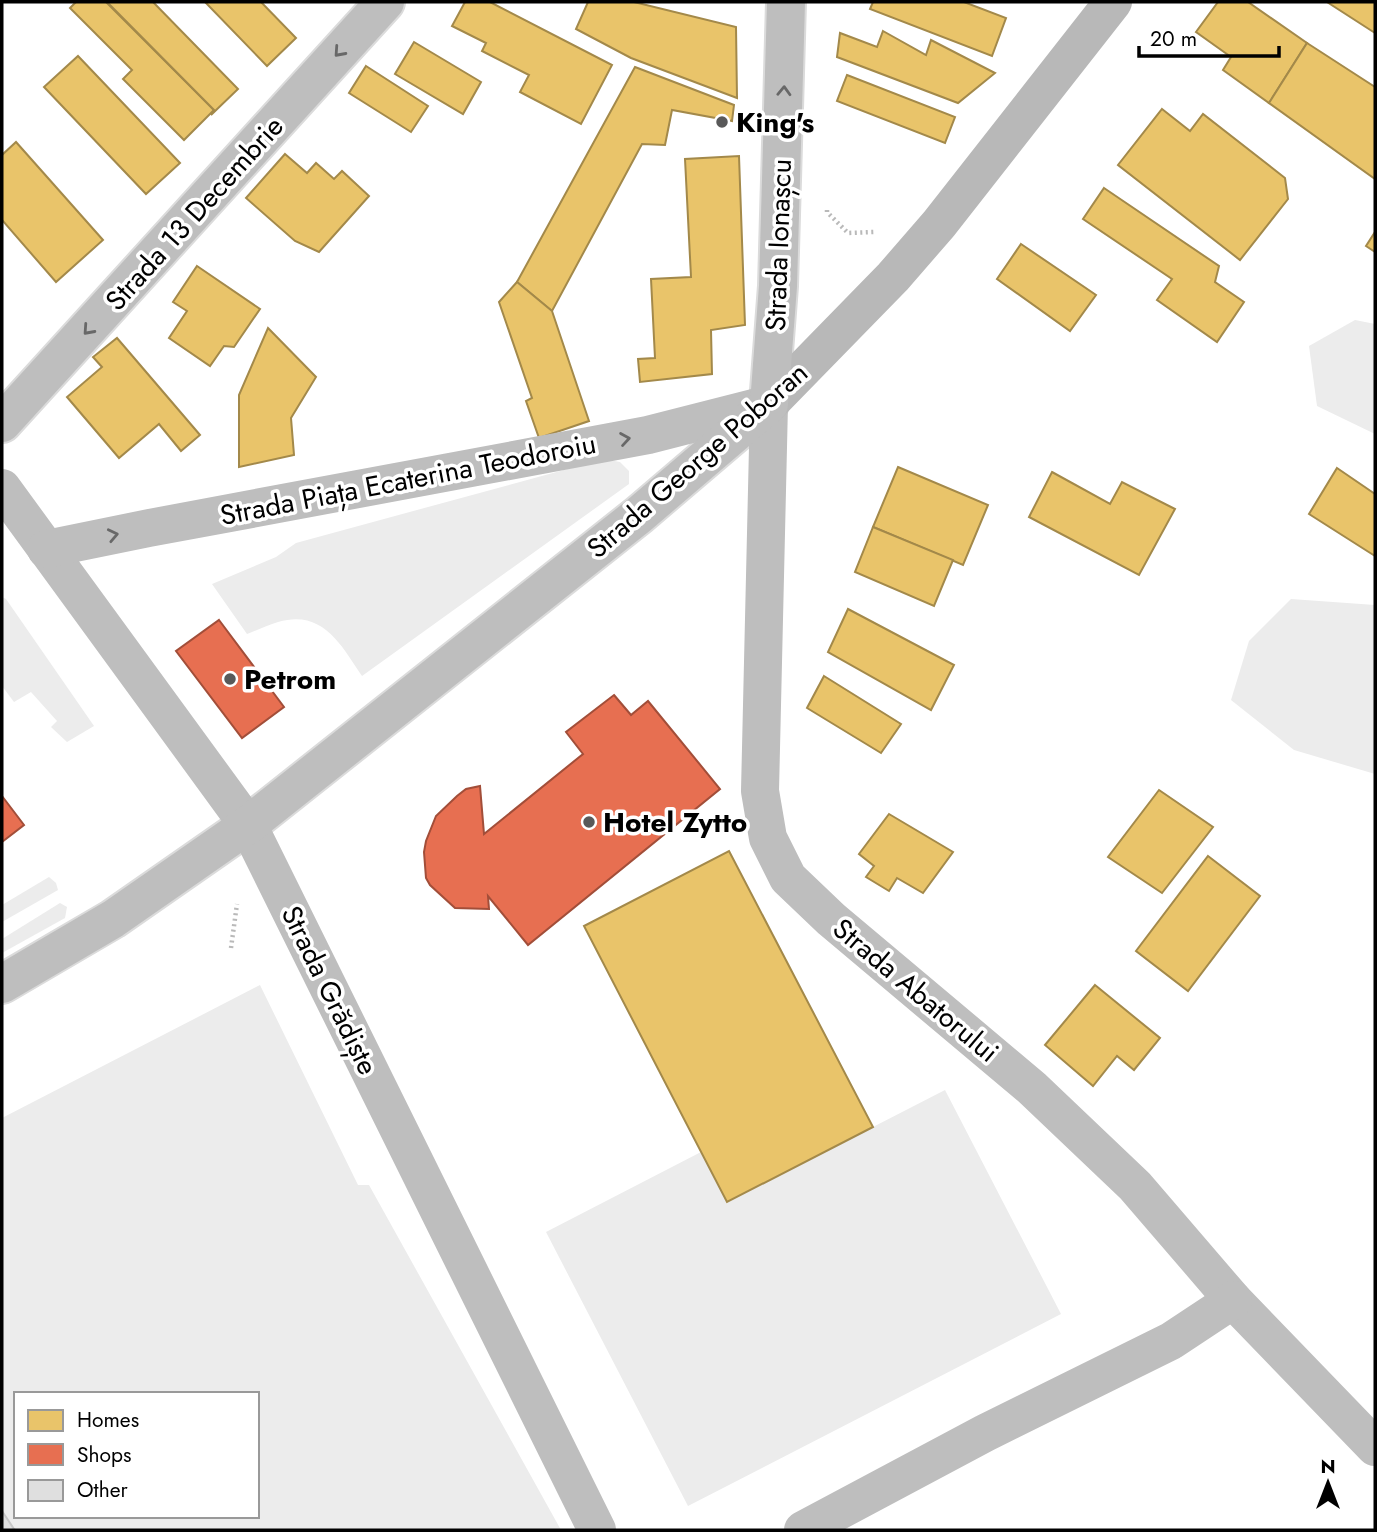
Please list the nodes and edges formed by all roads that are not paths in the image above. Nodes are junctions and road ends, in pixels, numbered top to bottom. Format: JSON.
{"nodes":[{"id":1,"x":385,"y":2,"type":"edge"},
{"id":2,"x":786,"y":2,"type":"edge"},
{"id":3,"x":1114,"y":2,"type":"edge"},
{"id":4,"x":769,"y":404,"type":"junction"},
{"id":5,"x":2,"y":423,"type":"edge"},
{"id":6,"x":2,"y":488,"type":"edge"},
{"id":7,"x":46,"y":549,"type":"junction"},
{"id":8,"x":248,"y":825,"type":"junction"},
{"id":9,"x":2,"y":984,"type":"edge"},
{"id":10,"x":1233,"y":1300,"type":"junction"},
{"id":11,"x":1375,"y":1447,"type":"edge"},
{"id":12,"x":597,"y":1530,"type":"edge"},
{"id":13,"x":803,"y":1530,"type":"edge"}],
"edges":[{"from":1,"to":5,"type":"street","name":"Strada 13 Decembrie","one_way":true},
{"from":4,"to":2,"type":"street","name":"Strada Ionașcu","one_way":true},
{"from":3,"to":4,"type":"main road","name":"Strada George Poboran"},
{"from":7,"to":4,"type":"street","name":"Strada Piața Ecaterina Teodoroiu","one_way":true},
{"from":4,"to":8,"type":"street","name":"Strada George Poboran"},
{"from":4,"to":10,"type":"street","name":"Strada Abatorului"},
{"from":6,"to":7,"type":"street","name":"Strada Grădiște"},
{"from":7,"to":8,"type":"street","name":"Strada Grădiște"},
{"from":8,"to":9,"type":"street","name":"Strada George Poboran"},
{"from":8,"to":12,"type":"street","name":"Strada Grădiște"},
{"from":10,"to":11,"type":"street","name":"Strada Abatorului"},
{"from":10,"to":13,"type":"street"}]}
